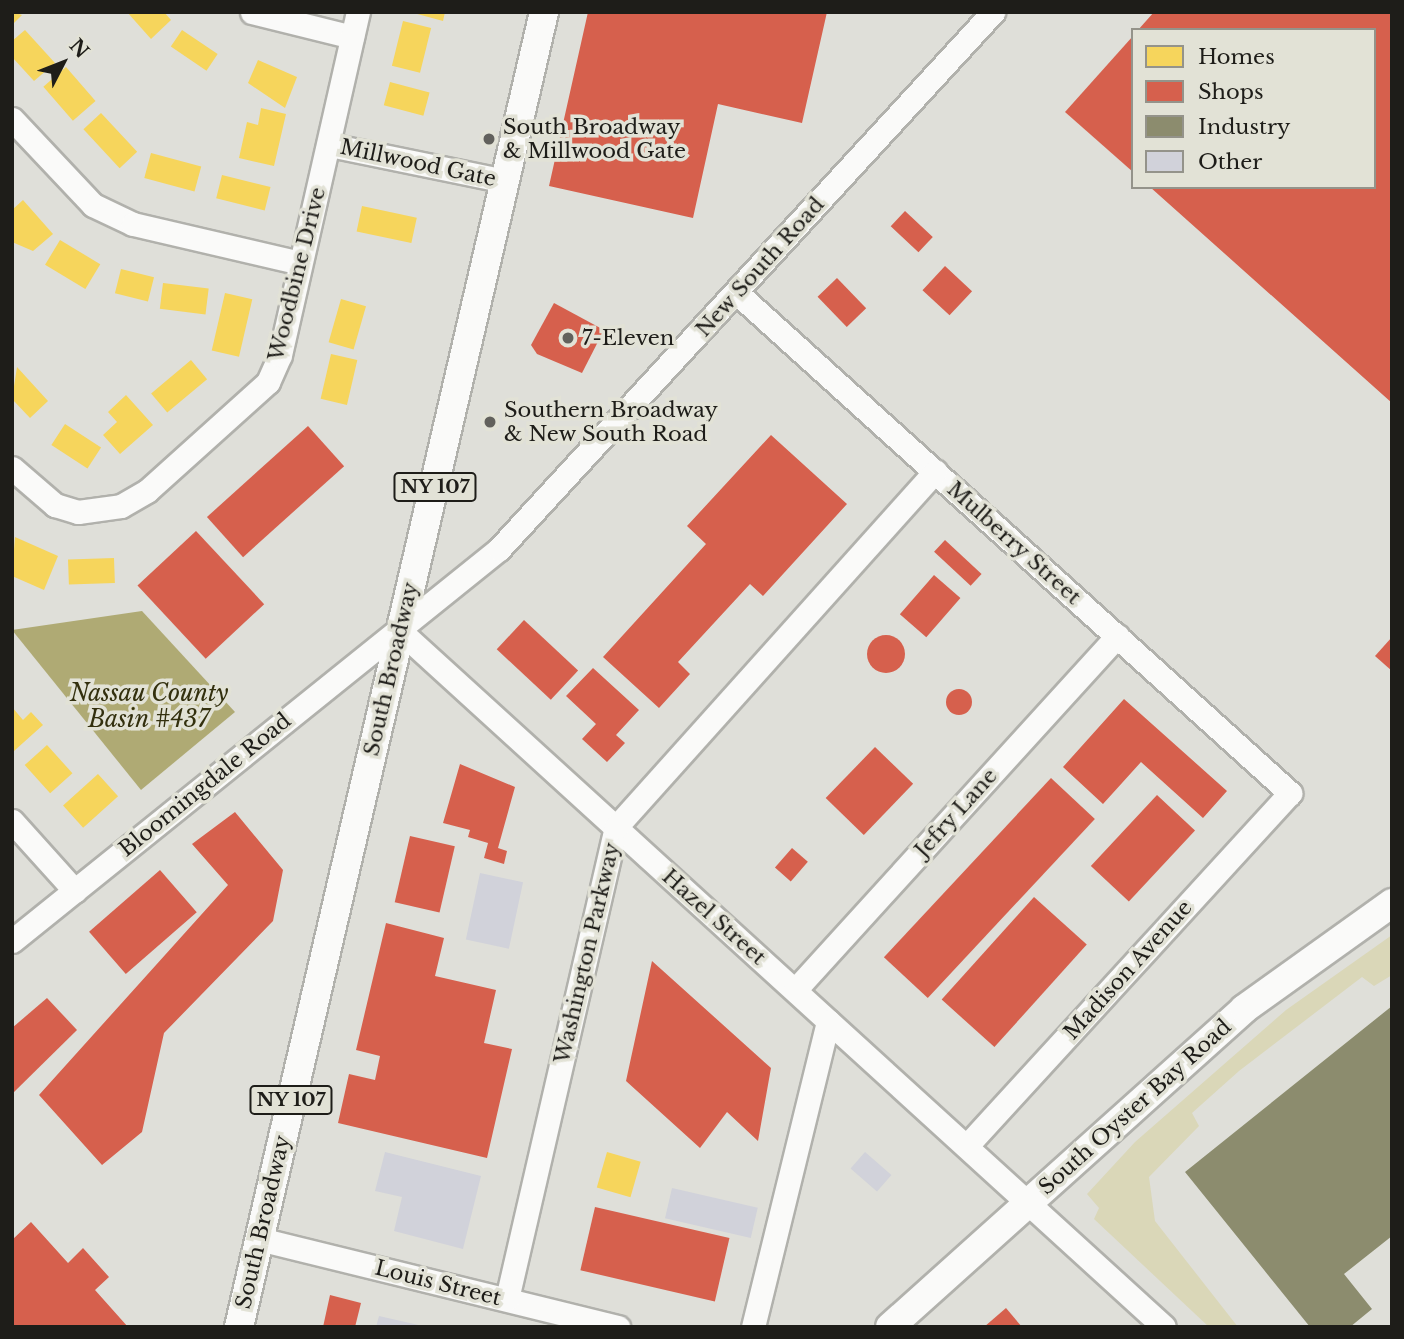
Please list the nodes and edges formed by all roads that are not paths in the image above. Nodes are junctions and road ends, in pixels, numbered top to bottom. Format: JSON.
{"nodes":[{"id":1,"x":252,"y":12,"type":"edge"},
{"id":2,"x":358,"y":12,"type":"edge"},
{"id":3,"x":544,"y":12,"type":"edge"},
{"id":4,"x":993,"y":12,"type":"edge"},
{"id":5,"x":352,"y":37,"type":"junction"},
{"id":6,"x":12,"y":119,"type":"edge"},
{"id":7,"x":330,"y":145,"type":"junction"},
{"id":8,"x":506,"y":181,"type":"junction"},
{"id":9,"x":300,"y":263,"type":"junction"},
{"id":10,"x":737,"y":293,"type":"junction"},
{"id":11,"x":12,"y":468,"type":"edge"},
{"id":12,"x":935,"y":471,"type":"junction"},
{"id":13,"x":400,"y":631,"type":"junction"},
{"id":14,"x":1116,"y":636,"type":"junction"},
{"id":15,"x":1290,"y":793,"type":"joint"},
{"id":16,"x":12,"y":821,"type":"edge"},
{"id":17,"x":615,"y":827,"type":"junction"},
{"id":18,"x":75,"y":891,"type":"junction"},
{"id":19,"x":1392,"y":903,"type":"edge"},
{"id":20,"x":12,"y":941,"type":"edge"},
{"id":21,"x":795,"y":990,"type":"junction"},
{"id":22,"x":828,"y":1021,"type":"junction"},
{"id":23,"x":967,"y":1146,"type":"junction"},
{"id":24,"x":1029,"y":1202,"type":"junction"},
{"id":25,"x":259,"y":1239,"type":"junction"},
{"id":26,"x":507,"y":1299,"type":"junction"},
{"id":27,"x":239,"y":1327,"type":"edge"},
{"id":28,"x":618,"y":1327,"type":"edge"},
{"id":29,"x":752,"y":1327,"type":"edge"},
{"id":30,"x":890,"y":1327,"type":"edge"},
{"id":31,"x":1164,"y":1327,"type":"edge"}],
"edges":[{"from":1,"to":5,"type":"street"},
{"from":2,"to":5,"type":"street","name":"Woodbine Drive"},
{"from":3,"to":8,"type":"main road","name":"South Broadway","number":"NY 107"},
{"from":4,"to":10,"type":"street","name":"New South Road"},
{"from":5,"to":7,"type":"street","name":"Woodbine Drive"},
{"from":6,"to":9,"type":"street"},
{"from":7,"to":8,"type":"street","name":"Millwood Gate"},
{"from":7,"to":9,"type":"street","name":"Woodbine Drive"},
{"from":8,"to":13,"type":"main road","name":"South Broadway","number":"NY 107"},
{"from":9,"to":11,"type":"street","name":"Woodbine Drive"},
{"from":10,"to":12,"type":"street","name":"Mulberry Street"},
{"from":10,"to":13,"type":"street","name":"New South Road"},
{"from":12,"to":14,"type":"street","name":"Mulberry Street"},
{"from":12,"to":17,"type":"street","name":"Washington Parkway"},
{"from":13,"to":17,"type":"street","name":"Hazel Street"},
{"from":13,"to":18,"type":"street","name":"Bloomingdale Road"},
{"from":13,"to":25,"type":"main road","name":"South Broadway","number":"NY 107"},
{"from":14,"to":15,"type":"street","name":"Mulberry Street"},
{"from":14,"to":21,"type":"street","name":"Jefry Lane"},
{"from":15,"to":23,"type":"street","name":"Madison Avenue"},
{"from":16,"to":18,"type":"street"},
{"from":17,"to":21,"type":"street","name":"Hazel Street"},
{"from":17,"to":26,"type":"street","name":"Washington Parkway"},
{"from":18,"to":20,"type":"street","name":"Bloomingdale Road"},
{"from":19,"to":24,"type":"main road","name":"South Oyster Bay Road"},
{"from":21,"to":22,"type":"street","name":"Hazel Street"},
{"from":22,"to":23,"type":"street","name":"Hazel Street"},
{"from":22,"to":29,"type":"street"},
{"from":23,"to":24,"type":"street","name":"Hazel Street"},
{"from":24,"to":30,"type":"main road","name":"South Oyster Bay Road"},
{"from":24,"to":31,"type":"street","name":"Hazel Street"},
{"from":25,"to":26,"type":"street","name":"Louis Street"},
{"from":25,"to":27,"type":"main road","name":"South Broadway","number":"NY 107"},
{"from":26,"to":28,"type":"street","name":"Louis Street"}]}
